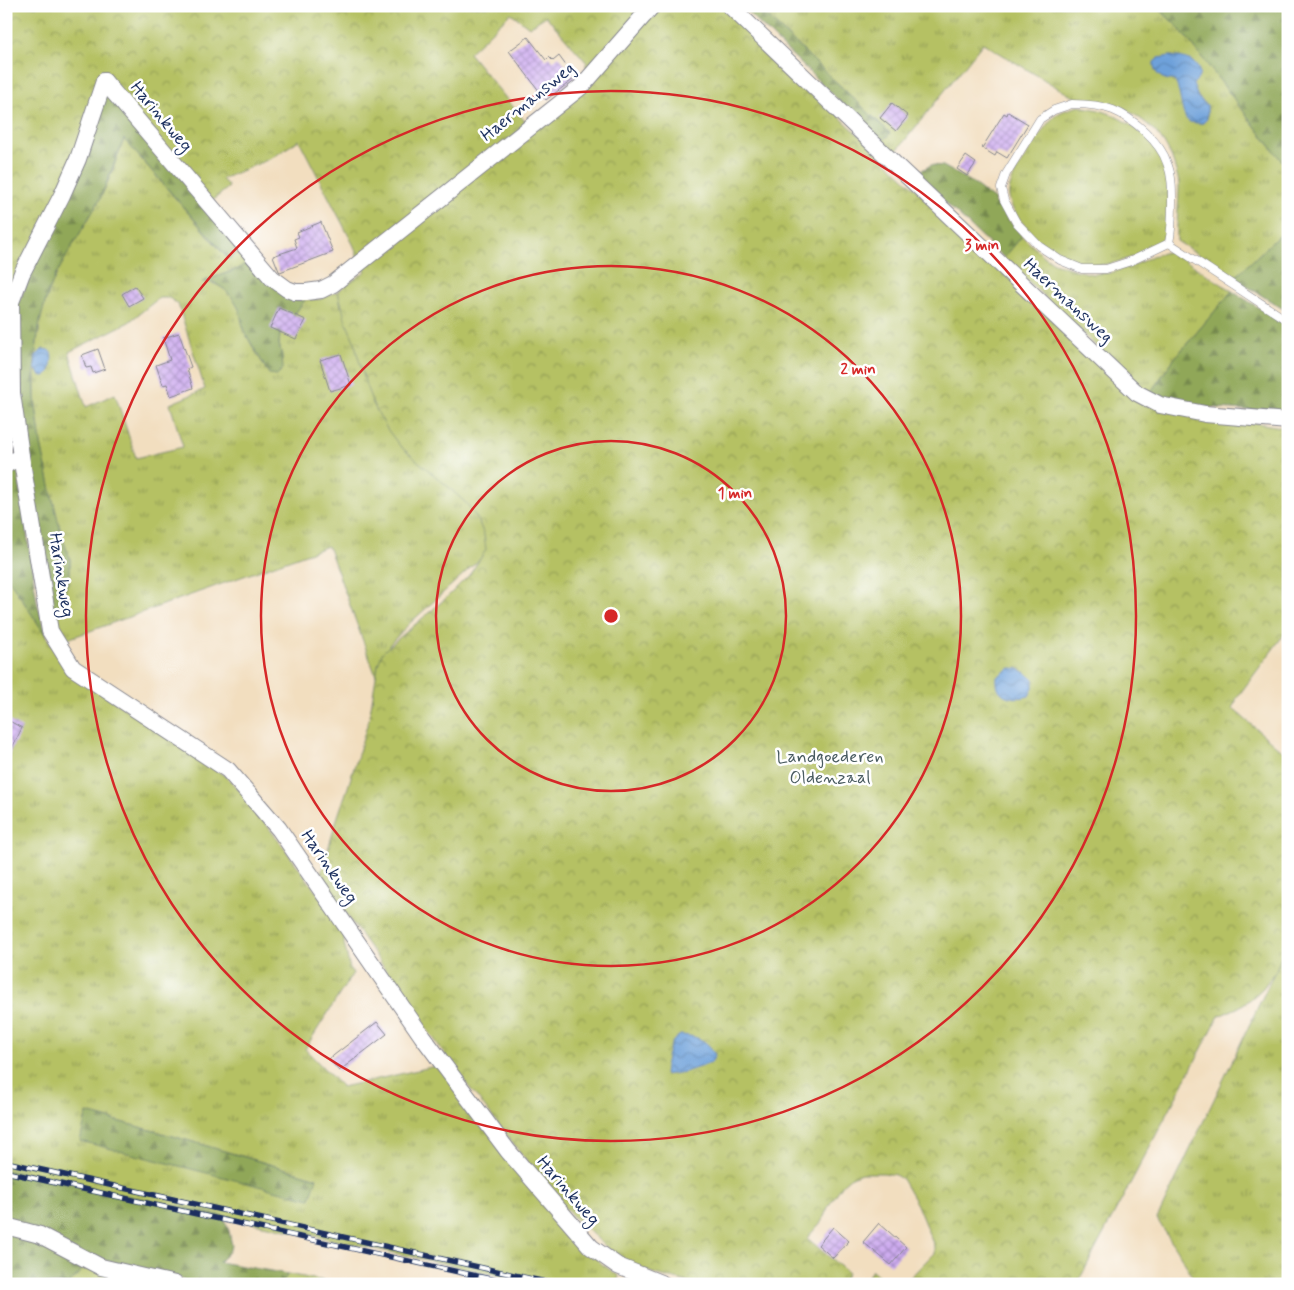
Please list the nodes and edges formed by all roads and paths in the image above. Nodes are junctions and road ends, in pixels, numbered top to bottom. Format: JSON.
{"nodes":[{"id":1,"x":652,"y":6,"type":"edge"},
{"id":2,"x":730,"y":6,"type":"edge"},
{"id":3,"x":488,"y":160,"type":"joint"},
{"id":4,"x":1169,"y":243,"type":"junction"},
{"id":5,"x":1288,"y":321,"type":"edge"},
{"id":6,"x":1288,"y":421,"type":"edge"},
{"id":7,"x":21,"y":456,"type":"junction"},
{"id":8,"x":6,"y":465,"type":"edge"},
{"id":9,"x":6,"y":1226,"type":"edge"},
{"id":10,"x":175,"y":1284,"type":"edge"},
{"id":11,"x":663,"y":1284,"type":"edge"}],
"edges":[{"from":1,"to":3,"type":"street","name":"Haermansweg"},
{"from":2,"to":6,"type":"street","name":"Haermansweg"},
{"from":3,"to":7,"type":"street","name":"Harinkweg"},
{"from":4,"to":4,"type":"lane"},
{"from":4,"to":5,"type":"lane"},
{"from":7,"to":8,"type":"street"},
{"from":7,"to":11,"type":"street","name":"Harinkweg"},
{"from":9,"to":10,"type":"street"}]}
